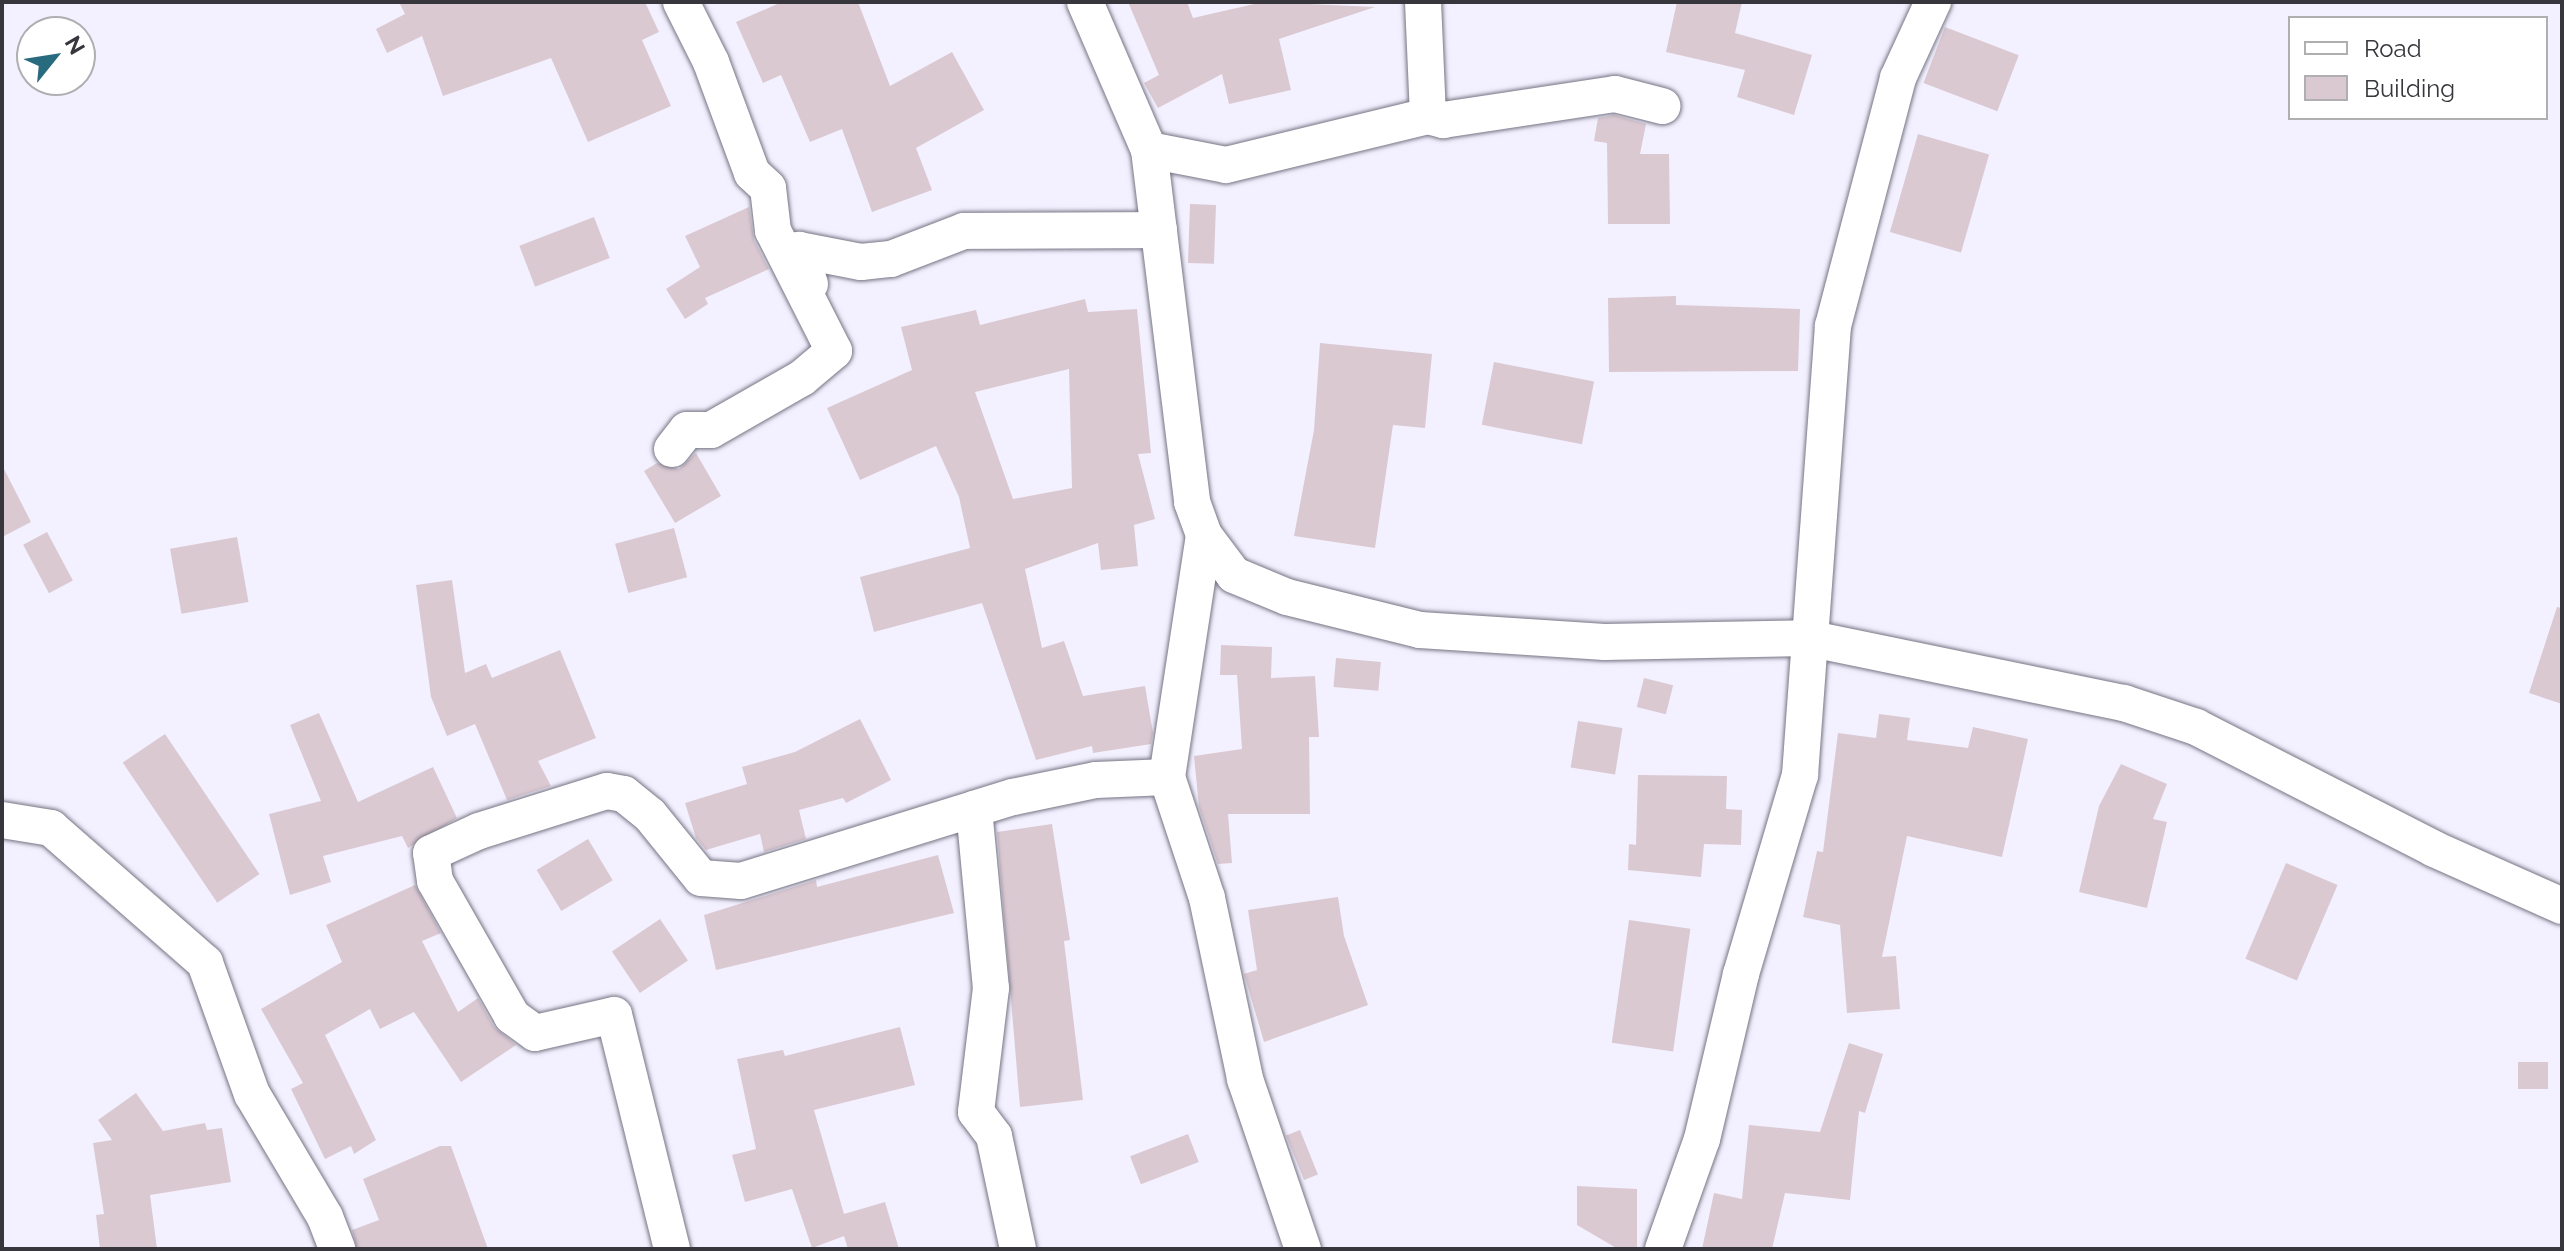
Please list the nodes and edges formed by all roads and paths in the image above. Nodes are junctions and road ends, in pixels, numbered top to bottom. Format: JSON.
{"nodes":[{"id":1,"x":681,"y":2,"type":"edge"},
{"id":2,"x":1085,"y":2,"type":"edge"},
{"id":3,"x":1423,"y":2,"type":"edge"},
{"id":4,"x":1933,"y":2,"type":"edge"},
{"id":5,"x":1662,"y":106,"type":"dead end"},
{"id":6,"x":1428,"y":116,"type":"junction"},
{"id":7,"x":1149,"y":150,"type":"junction"},
{"id":8,"x":1159,"y":230,"type":"junction"},
{"id":9,"x":834,"y":351,"type":"junction"},
{"id":10,"x":672,"y":449,"type":"dead end"},
{"id":11,"x":1204,"y":535,"type":"junction"},
{"id":12,"x":1807,"y":638,"type":"junction"},
{"id":13,"x":1167,"y":777,"type":"junction"},
{"id":14,"x":974,"y":809,"type":"junction"},
{"id":15,"x":2,"y":820,"type":"edge"},
{"id":16,"x":2562,"y":906,"type":"edge"},
{"id":17,"x":337,"y":1249,"type":"edge"},
{"id":18,"x":672,"y":1249,"type":"edge"},
{"id":19,"x":1018,"y":1249,"type":"edge"},
{"id":20,"x":1303,"y":1249,"type":"edge"},
{"id":21,"x":1663,"y":1249,"type":"edge"}],
"edges":[{"from":1,"to":9,"type":"street"},
{"from":2,"to":7,"type":"street"},
{"from":3,"to":6,"type":"street"},
{"from":4,"to":12,"type":"street"},
{"from":5,"to":6,"type":"street"},
{"from":6,"to":7,"type":"street"},
{"from":7,"to":8,"type":"street"},
{"from":8,"to":9,"type":"street"},
{"from":8,"to":11,"type":"street"},
{"from":9,"to":10,"type":"street"},
{"from":11,"to":12,"type":"street"},
{"from":11,"to":13,"type":"street"},
{"from":12,"to":16,"type":"street"},
{"from":12,"to":21,"type":"street"},
{"from":13,"to":14,"type":"street"},
{"from":13,"to":20,"type":"street"},
{"from":14,"to":18,"type":"street"},
{"from":14,"to":19,"type":"street"},
{"from":15,"to":17,"type":"street"}]}
